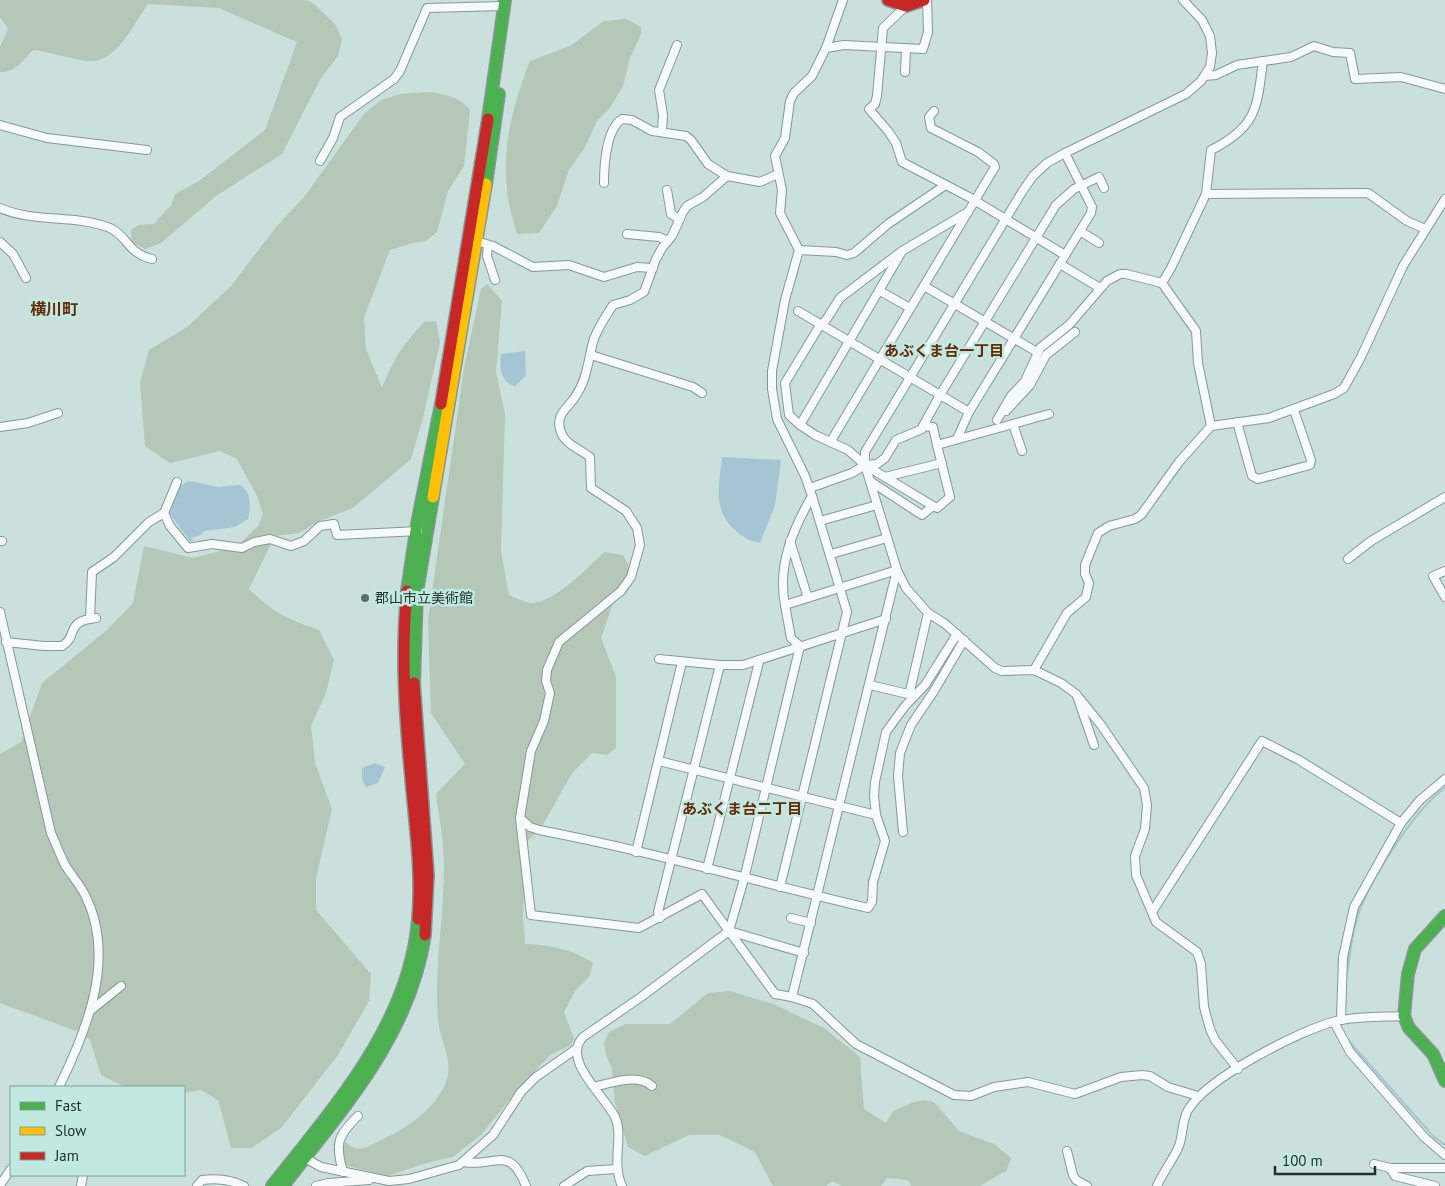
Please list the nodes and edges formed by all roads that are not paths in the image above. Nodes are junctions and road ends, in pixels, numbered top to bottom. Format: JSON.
{"nodes":[{"id":1,"x":843,"y":0,"type":"edge"},
{"id":2,"x":888,"y":0,"type":"edge"},
{"id":3,"x":926,"y":0,"type":"edge"},
{"id":4,"x":1183,"y":0,"type":"edge"},
{"id":5,"x":507,"y":2,"type":"edge"},
{"id":6,"x":906,"y":6,"type":"junction"},
{"id":7,"x":677,"y":45,"type":"dead end"},
{"id":8,"x":826,"y":48,"type":"junction"},
{"id":9,"x":880,"y":48,"type":"junction"},
{"id":10,"x":906,"y":49,"type":"junction"},
{"id":11,"x":1264,"y":61,"type":"junction"},
{"id":12,"x":905,"y":72,"type":"dead end"},
{"id":13,"x":1205,"y":76,"type":"junction"},
{"id":14,"x":1445,"y":89,"type":"edge"},
{"id":15,"x":934,"y":110,"type":"dead end"},
{"id":16,"x":0,"y":125,"type":"edge"},
{"id":17,"x":662,"y":131,"type":"junction"},
{"id":18,"x":147,"y":150,"type":"dead end"},
{"id":19,"x":1065,"y":153,"type":"junction"},
{"id":20,"x":320,"y":161,"type":"dead end"},
{"id":21,"x":778,"y":174,"type":"junction"},
{"id":22,"x":727,"y":176,"type":"junction"},
{"id":23,"x":604,"y":183,"type":"dead end"},
{"id":24,"x":944,"y":186,"type":"junction"},
{"id":25,"x":1080,"y":186,"type":"junction"},
{"id":26,"x":1104,"y":188,"type":"dead end"},
{"id":27,"x":668,"y":190,"type":"dead end"},
{"id":28,"x":1206,"y":194,"type":"junction"},
{"id":29,"x":1445,"y":199,"type":"edge"},
{"id":30,"x":975,"y":201,"type":"junction"},
{"id":31,"x":0,"y":208,"type":"edge"},
{"id":32,"x":968,"y":212,"type":"junction"},
{"id":33,"x":679,"y":219,"type":"junction"},
{"id":34,"x":1005,"y":219,"type":"junction"},
{"id":35,"x":1425,"y":229,"type":"junction"},
{"id":36,"x":1080,"y":231,"type":"junction"},
{"id":37,"x":627,"y":234,"type":"dead end"},
{"id":38,"x":1035,"y":237,"type":"junction"},
{"id":39,"x":668,"y":241,"type":"junction"},
{"id":40,"x":0,"y":242,"type":"edge"},
{"id":41,"x":478,"y":242,"type":"junction"},
{"id":42,"x":1099,"y":243,"type":"dead end"},
{"id":43,"x":799,"y":250,"type":"junction"},
{"id":44,"x":902,"y":251,"type":"junction"},
{"id":45,"x":1065,"y":255,"type":"junction"},
{"id":46,"x":152,"y":259,"type":"dead end"},
{"id":47,"x":1060,"y":264,"type":"junction"},
{"id":48,"x":653,"y":268,"type":"junction"},
{"id":49,"x":26,"y":278,"type":"dead end"},
{"id":50,"x":495,"y":280,"type":"dead end"},
{"id":51,"x":1162,"y":282,"type":"junction"},
{"id":52,"x":924,"y":286,"type":"junction"},
{"id":53,"x":1100,"y":288,"type":"junction"},
{"id":54,"x":880,"y":291,"type":"junction"},
{"id":55,"x":954,"y":303,"type":"junction"},
{"id":56,"x":910,"y":308,"type":"junction"},
{"id":57,"x":798,"y":311,"type":"dead end"},
{"id":58,"x":985,"y":322,"type":"junction"},
{"id":59,"x":823,"y":324,"type":"junction"},
{"id":60,"x":1075,"y":332,"type":"dead end"},
{"id":61,"x":1014,"y":340,"type":"junction"},
{"id":62,"x":850,"y":341,"type":"junction"},
{"id":63,"x":1037,"y":352,"type":"junction"},
{"id":64,"x":591,"y":355,"type":"junction"},
{"id":65,"x":880,"y":358,"type":"junction"},
{"id":66,"x":910,"y":376,"type":"junction"},
{"id":67,"x":702,"y":393,"type":"dead end"},
{"id":68,"x":940,"y":395,"type":"junction"},
{"id":69,"x":1294,"y":410,"type":"junction"},
{"id":70,"x":969,"y":412,"type":"junction"},
{"id":71,"x":58,"y":413,"type":"dead end"},
{"id":72,"x":1049,"y":414,"type":"dead end"},
{"id":73,"x":1237,"y":422,"type":"junction"},
{"id":74,"x":800,"y":424,"type":"junction"},
{"id":75,"x":1013,"y":424,"type":"junction"},
{"id":76,"x":923,"y":426,"type":"junction"},
{"id":77,"x":1211,"y":426,"type":"junction"},
{"id":78,"x":0,"y":427,"type":"edge"},
{"id":79,"x":957,"y":439,"type":"junction"},
{"id":80,"x":831,"y":441,"type":"junction"},
{"id":81,"x":937,"y":445,"type":"junction"},
{"id":82,"x":1022,"y":452,"type":"dead end"},
{"id":83,"x":942,"y":462,"type":"junction"},
{"id":84,"x":866,"y":466,"type":"junction"},
{"id":85,"x":885,"y":477,"type":"junction"},
{"id":86,"x":870,"y":481,"type":"junction"},
{"id":87,"x":177,"y":482,"type":"dead end"},
{"id":88,"x":811,"y":492,"type":"junction"},
{"id":89,"x":1445,"y":497,"type":"edge"},
{"id":90,"x":877,"y":505,"type":"junction"},
{"id":91,"x":933,"y":506,"type":"junction"},
{"id":92,"x":164,"y":513,"type":"junction"},
{"id":93,"x":820,"y":521,"type":"junction"},
{"id":94,"x":422,"y":531,"type":"junction"},
{"id":95,"x":887,"y":538,"type":"junction"},
{"id":96,"x":790,"y":541,"type":"junction"},
{"id":97,"x":831,"y":554,"type":"junction"},
{"id":98,"x":1348,"y":559,"type":"dead end"},
{"id":99,"x":897,"y":570,"type":"junction"},
{"id":100,"x":1445,"y":571,"type":"edge"},
{"id":101,"x":840,"y":588,"type":"junction"},
{"id":102,"x":1445,"y":597,"type":"edge"},
{"id":103,"x":808,"y":598,"type":"junction"},
{"id":104,"x":785,"y":605,"type":"junction"},
{"id":105,"x":0,"y":612,"type":"edge"},
{"id":106,"x":928,"y":613,"type":"junction"},
{"id":107,"x":886,"y":619,"type":"junction"},
{"id":108,"x":843,"y":631,"type":"junction"},
{"id":109,"x":957,"y":634,"type":"junction"},
{"id":110,"x":964,"y":640,"type":"junction"},
{"id":111,"x":6,"y":642,"type":"junction"},
{"id":112,"x":800,"y":646,"type":"junction"},
{"id":113,"x":659,"y":659,"type":"dead end"},
{"id":114,"x":682,"y":662,"type":"junction"},
{"id":115,"x":759,"y":662,"type":"junction"},
{"id":116,"x":720,"y":665,"type":"junction"},
{"id":117,"x":1034,"y":670,"type":"junction"},
{"id":118,"x":870,"y":685,"type":"junction"},
{"id":119,"x":913,"y":693,"type":"junction"},
{"id":120,"x":1076,"y":694,"type":"junction"},
{"id":121,"x":1094,"y":745,"type":"dead end"},
{"id":122,"x":659,"y":761,"type":"junction"},
{"id":123,"x":694,"y":771,"type":"junction"},
{"id":124,"x":1445,"y":779,"type":"edge"},
{"id":125,"x":730,"y":780,"type":"junction"},
{"id":126,"x":766,"y":788,"type":"junction"},
{"id":127,"x":802,"y":796,"type":"junction"},
{"id":128,"x":840,"y":806,"type":"junction"},
{"id":129,"x":876,"y":815,"type":"junction"},
{"id":130,"x":520,"y":818,"type":"junction"},
{"id":131,"x":1401,"y":823,"type":"junction"},
{"id":132,"x":903,"y":832,"type":"dead end"},
{"id":133,"x":636,"y":852,"type":"junction"},
{"id":134,"x":670,"y":860,"type":"junction"},
{"id":135,"x":707,"y":869,"type":"junction"},
{"id":136,"x":744,"y":879,"type":"junction"},
{"id":137,"x":780,"y":887,"type":"junction"},
{"id":138,"x":818,"y":896,"type":"junction"},
{"id":139,"x":1152,"y":912,"type":"junction"},
{"id":140,"x":1445,"y":916,"type":"edge"},
{"id":141,"x":660,"y":918,"type":"junction"},
{"id":142,"x":791,"y":918,"type":"dead end"},
{"id":143,"x":811,"y":923,"type":"junction"},
{"id":144,"x":729,"y":931,"type":"junction"},
{"id":145,"x":804,"y":953,"type":"junction"},
{"id":146,"x":122,"y":986,"type":"dead end"},
{"id":147,"x":792,"y":996,"type":"junction"},
{"id":148,"x":90,"y":1011,"type":"junction"},
{"id":149,"x":1404,"y":1016,"type":"junction"},
{"id":150,"x":1337,"y":1021,"type":"junction"},
{"id":151,"x":576,"y":1049,"type":"junction"},
{"id":152,"x":1238,"y":1069,"type":"junction"},
{"id":153,"x":1445,"y":1081,"type":"edge"},
{"id":154,"x":59,"y":1086,"type":"edge"},
{"id":155,"x":652,"y":1086,"type":"dead end"},
{"id":156,"x":594,"y":1088,"type":"junction"},
{"id":157,"x":1198,"y":1096,"type":"junction"},
{"id":158,"x":358,"y":1116,"type":"dead end"},
{"id":159,"x":1067,"y":1151,"type":"dead end"},
{"id":160,"x":1445,"y":1155,"type":"edge"},
{"id":161,"x":300,"y":1156,"type":"junction"},
{"id":162,"x":464,"y":1162,"type":"junction"},
{"id":163,"x":1374,"y":1164,"type":"dead end"},
{"id":164,"x":1390,"y":1168,"type":"junction"},
{"id":165,"x":1445,"y":1168,"type":"edge"},
{"id":166,"x":616,"y":1169,"type":"junction"},
{"id":167,"x":10,"y":1170,"type":"edge"},
{"id":168,"x":343,"y":1172,"type":"junction"},
{"id":169,"x":373,"y":1178,"type":"junction"},
{"id":170,"x":1160,"y":1184,"type":"edge"},
{"id":171,"x":0,"y":1185,"type":"edge"},
{"id":172,"x":197,"y":1186,"type":"edge"},
{"id":173,"x":244,"y":1186,"type":"edge"},
{"id":174,"x":272,"y":1186,"type":"edge"},
{"id":175,"x":283,"y":1186,"type":"edge"},
{"id":176,"x":316,"y":1186,"type":"edge"},
{"id":177,"x":526,"y":1186,"type":"edge"},
{"id":178,"x":564,"y":1186,"type":"edge"},
{"id":179,"x":622,"y":1186,"type":"edge"},
{"id":180,"x":1087,"y":1186,"type":"edge"},
{"id":181,"x":1435,"y":1186,"type":"edge"}],
"edges":[{"from":1,"to":8,"type":"street"},
{"from":2,"to":6,"type":"street"},
{"from":3,"to":6,"type":"street"},
{"from":3,"to":10,"type":"street"},
{"from":4,"to":13,"type":"street"},
{"from":5,"to":20,"type":"street"},
{"from":5,"to":41,"type":"street"},
{"from":6,"to":9,"type":"street"},
{"from":7,"to":17,"type":"street"},
{"from":8,"to":9,"type":"street"},
{"from":8,"to":21,"type":"street"},
{"from":9,"to":10,"type":"street"},
{"from":9,"to":24,"type":"street"},
{"from":10,"to":12,"type":"street"},
{"from":11,"to":13,"type":"street"},
{"from":11,"to":14,"type":"street"},
{"from":11,"to":28,"type":"street"},
{"from":13,"to":19,"type":"street"},
{"from":15,"to":30,"type":"street"},
{"from":16,"to":18,"type":"street"},
{"from":17,"to":22,"type":"street"},
{"from":17,"to":23,"type":"street"},
{"from":19,"to":25,"type":"street"},
{"from":19,"to":34,"type":"street"},
{"from":21,"to":22,"type":"street"},
{"from":21,"to":43,"type":"street"},
{"from":22,"to":33,"type":"street"},
{"from":24,"to":30,"type":"street"},
{"from":24,"to":43,"type":"street"},
{"from":25,"to":26,"type":"street"},
{"from":25,"to":36,"type":"street"},
{"from":25,"to":38,"type":"street"},
{"from":27,"to":33,"type":"street"},
{"from":28,"to":35,"type":"street"},
{"from":28,"to":51,"type":"street"},
{"from":29,"to":35,"type":"street"},
{"from":30,"to":32,"type":"street"},
{"from":30,"to":34,"type":"street"},
{"from":31,"to":46,"type":"street"},
{"from":32,"to":44,"type":"street"},
{"from":32,"to":52,"type":"street"},
{"from":33,"to":39,"type":"street"},
{"from":34,"to":38,"type":"street"},
{"from":34,"to":55,"type":"street"},
{"from":35,"to":69,"type":"street"},
{"from":36,"to":42,"type":"street"},
{"from":36,"to":45,"type":"street"},
{"from":37,"to":39,"type":"street"},
{"from":38,"to":45,"type":"street"},
{"from":38,"to":58,"type":"street"},
{"from":39,"to":48,"type":"street"},
{"from":40,"to":49,"type":"street"},
{"from":41,"to":48,"type":"street"},
{"from":41,"to":50,"type":"street"},
{"from":41,"to":94,"type":"street"},
{"from":43,"to":88,"type":"street"},
{"from":44,"to":54,"type":"street"},
{"from":44,"to":59,"type":"street"},
{"from":45,"to":47,"type":"street"},
{"from":47,"to":53,"type":"street"},
{"from":47,"to":61,"type":"street"},
{"from":48,"to":64,"type":"street"},
{"from":51,"to":53,"type":"street"},
{"from":51,"to":77,"type":"street"},
{"from":52,"to":55,"type":"street"},
{"from":52,"to":56,"type":"street"},
{"from":53,"to":63,"type":"street"},
{"from":54,"to":56,"type":"street"},
{"from":54,"to":62,"type":"street"},
{"from":55,"to":58,"type":"street"},
{"from":55,"to":66,"type":"street"},
{"from":56,"to":65,"type":"street"},
{"from":57,"to":59,"type":"street"},
{"from":58,"to":61,"type":"street"},
{"from":58,"to":68,"type":"street"},
{"from":59,"to":62,"type":"street"},
{"from":59,"to":74,"type":"street"},
{"from":60,"to":63,"type":"street"},
{"from":61,"to":63,"type":"street"},
{"from":61,"to":70,"type":"street"},
{"from":62,"to":65,"type":"street"},
{"from":62,"to":74,"type":"street"},
{"from":64,"to":67,"type":"street"},
{"from":64,"to":130,"type":"street"},
{"from":65,"to":66,"type":"street"},
{"from":65,"to":80,"type":"street"},
{"from":66,"to":68,"type":"street"},
{"from":66,"to":84,"type":"street"},
{"from":68,"to":70,"type":"street"},
{"from":68,"to":76,"type":"street"},
{"from":69,"to":73,"type":"street"},
{"from":69,"to":73,"type":"street"},
{"from":70,"to":79,"type":"street"},
{"from":71,"to":78,"type":"street"},
{"from":72,"to":75,"type":"street"},
{"from":73,"to":77,"type":"street"},
{"from":74,"to":80,"type":"street"},
{"from":75,"to":79,"type":"street"},
{"from":75,"to":82,"type":"street"},
{"from":76,"to":81,"type":"street"},
{"from":76,"to":84,"type":"street"},
{"from":77,"to":117,"type":"street"},
{"from":79,"to":81,"type":"street"},
{"from":80,"to":84,"type":"street"},
{"from":81,"to":83,"type":"street"},
{"from":83,"to":85,"type":"street"},
{"from":83,"to":91,"type":"street"},
{"from":84,"to":85,"type":"street"},
{"from":84,"to":86,"type":"street"},
{"from":84,"to":88,"type":"street"},
{"from":85,"to":91,"type":"street"},
{"from":86,"to":90,"type":"street"},
{"from":86,"to":91,"type":"street"},
{"from":87,"to":92,"type":"street"},
{"from":88,"to":93,"type":"street"},
{"from":88,"to":96,"type":"street"},
{"from":89,"to":98,"type":"street"},
{"from":90,"to":93,"type":"street"},
{"from":90,"to":95,"type":"street"},
{"from":92,"to":94,"type":"street"},
{"from":92,"to":111,"type":"street"},
{"from":93,"to":97,"type":"street"},
{"from":94,"to":161,"type":"street"},
{"from":95,"to":97,"type":"street"},
{"from":95,"to":99,"type":"street"},
{"from":96,"to":103,"type":"street"},
{"from":96,"to":104,"type":"street"},
{"from":97,"to":101,"type":"street"},
{"from":99,"to":101,"type":"street"},
{"from":99,"to":106,"type":"street"},
{"from":99,"to":107,"type":"street"},
{"from":100,"to":102,"type":"street"},
{"from":101,"to":103,"type":"street"},
{"from":101,"to":108,"type":"street"},
{"from":103,"to":104,"type":"street"},
{"from":104,"to":112,"type":"street"},
{"from":105,"to":111,"type":"street"},
{"from":106,"to":109,"type":"street"},
{"from":106,"to":119,"type":"street"},
{"from":107,"to":108,"type":"street"},
{"from":107,"to":118,"type":"street"},
{"from":108,"to":112,"type":"street"},
{"from":108,"to":127,"type":"street"},
{"from":109,"to":110,"type":"street"},
{"from":109,"to":119,"type":"street"},
{"from":110,"to":117,"type":"street"},
{"from":110,"to":132,"type":"street"},
{"from":111,"to":148,"type":"street"},
{"from":112,"to":115,"type":"street"},
{"from":112,"to":126,"type":"street"},
{"from":113,"to":114,"type":"street"},
{"from":114,"to":116,"type":"street"},
{"from":114,"to":122,"type":"street"},
{"from":115,"to":116,"type":"street"},
{"from":115,"to":125,"type":"street"},
{"from":116,"to":123,"type":"street"},
{"from":117,"to":120,"type":"street"},
{"from":118,"to":119,"type":"street"},
{"from":118,"to":128,"type":"street"},
{"from":119,"to":129,"type":"street"},
{"from":120,"to":121,"type":"street"},
{"from":120,"to":139,"type":"street"},
{"from":122,"to":123,"type":"street"},
{"from":122,"to":133,"type":"street"},
{"from":123,"to":125,"type":"street"},
{"from":123,"to":134,"type":"street"},
{"from":124,"to":131,"type":"street"},
{"from":125,"to":126,"type":"street"},
{"from":125,"to":135,"type":"street"},
{"from":126,"to":127,"type":"street"},
{"from":126,"to":136,"type":"street"},
{"from":127,"to":128,"type":"street"},
{"from":127,"to":137,"type":"street"},
{"from":128,"to":129,"type":"street"},
{"from":128,"to":138,"type":"street"},
{"from":129,"to":138,"type":"street"},
{"from":130,"to":133,"type":"street"},
{"from":130,"to":141,"type":"street"},
{"from":131,"to":139,"type":"street"},
{"from":131,"to":150,"type":"street"},
{"from":133,"to":134,"type":"street"},
{"from":134,"to":135,"type":"street"},
{"from":134,"to":141,"type":"street"},
{"from":135,"to":136,"type":"street"},
{"from":136,"to":137,"type":"street"},
{"from":136,"to":144,"type":"street"},
{"from":137,"to":138,"type":"street"},
{"from":138,"to":143,"type":"street"},
{"from":139,"to":152,"type":"street"},
{"from":140,"to":149,"type":"street"},
{"from":141,"to":144,"type":"street"},
{"from":142,"to":143,"type":"street"},
{"from":143,"to":145,"type":"street"},
{"from":144,"to":145,"type":"street"},
{"from":144,"to":147,"type":"street"},
{"from":144,"to":151,"type":"street"},
{"from":145,"to":147,"type":"street"},
{"from":146,"to":148,"type":"street"},
{"from":147,"to":157,"type":"street"},
{"from":148,"to":154,"type":"street"},
{"from":149,"to":150,"type":"street"},
{"from":149,"to":153,"type":"street"},
{"from":150,"to":152,"type":"street"},
{"from":150,"to":160,"type":"street"},
{"from":151,"to":156,"type":"street"},
{"from":151,"to":162,"type":"street"},
{"from":152,"to":157,"type":"street"},
{"from":155,"to":156,"type":"street"},
{"from":156,"to":166,"type":"street"},
{"from":157,"to":170,"type":"street"},
{"from":158,"to":168,"type":"street"},
{"from":159,"to":180,"type":"street"},
{"from":161,"to":168,"type":"street"},
{"from":161,"to":174,"type":"street"},
{"from":161,"to":175,"type":"street"},
{"from":162,"to":169,"type":"street"},
{"from":162,"to":177,"type":"street"},
{"from":163,"to":164,"type":"street"},
{"from":164,"to":165,"type":"street"},
{"from":164,"to":181,"type":"street"},
{"from":166,"to":178,"type":"street"},
{"from":166,"to":179,"type":"street"},
{"from":167,"to":171,"type":"street"},
{"from":168,"to":169,"type":"street"},
{"from":169,"to":176,"type":"street"},
{"from":172,"to":173,"type":"street"}]}
